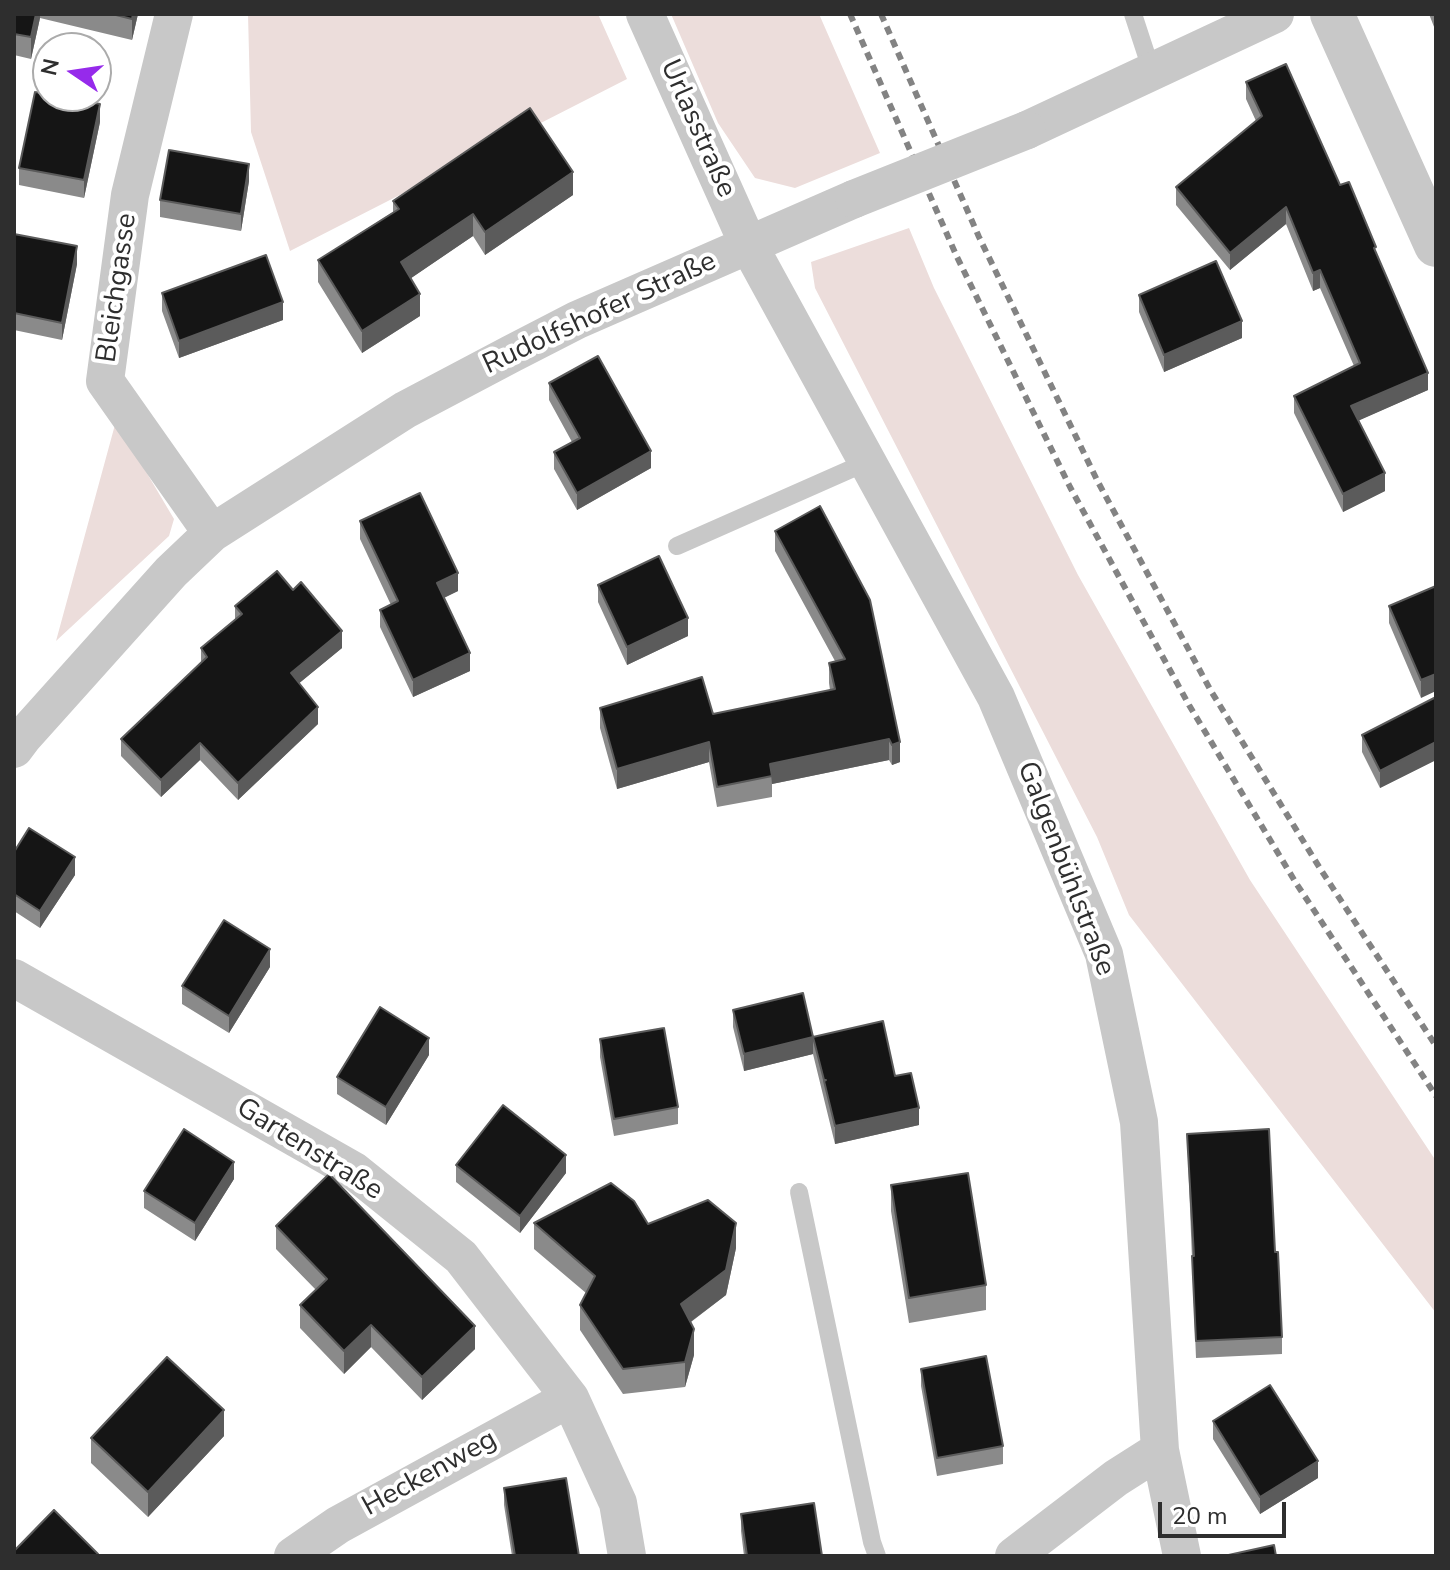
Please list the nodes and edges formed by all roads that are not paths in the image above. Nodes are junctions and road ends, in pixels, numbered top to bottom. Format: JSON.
{"nodes":[{"id":1,"x":174,"y":14,"type":"edge"},
{"id":2,"x":645,"y":14,"type":"edge"},
{"id":3,"x":1133,"y":14,"type":"edge"},
{"id":4,"x":1275,"y":14,"type":"edge"},
{"id":5,"x":1332,"y":14,"type":"edge"},
{"id":6,"x":1152,"y":72,"type":"junction"},
{"id":7,"x":748,"y":244,"type":"junction"},
{"id":8,"x":1436,"y":245,"type":"edge"},
{"id":9,"x":867,"y":462,"type":"junction"},
{"id":10,"x":212,"y":533,"type":"junction"},
{"id":11,"x":677,"y":546,"type":"dead end"},
{"id":12,"x":17,"y":741,"type":"edge"},
{"id":13,"x":14,"y":978,"type":"edge"},
{"id":14,"x":799,"y":1192,"type":"dead end"},
{"id":15,"x":570,"y":1398,"type":"junction"},
{"id":16,"x":1160,"y":1450,"type":"junction"},
{"id":17,"x":293,"y":1556,"type":"edge"},
{"id":18,"x":627,"y":1556,"type":"edge"},
{"id":19,"x":877,"y":1556,"type":"edge"},
{"id":20,"x":1014,"y":1556,"type":"edge"},
{"id":21,"x":1182,"y":1556,"type":"edge"}],
"edges":[{"from":1,"to":10,"type":"street","name":"Bleichgasse"},
{"from":2,"to":7,"type":"street","name":"Urlasstraße"},
{"from":3,"to":6,"type":"lane"},
{"from":4,"to":6,"type":"street","name":"Rudolfshofer Straße"},
{"from":5,"to":8,"type":"street"},
{"from":6,"to":7,"type":"street","name":"Rudolfshofer Straße","bridge":true},
{"from":7,"to":9,"type":"street","name":"Galgenbühlstraße"},
{"from":7,"to":10,"type":"street","name":"Rudolfshofer Straße"},
{"from":9,"to":11,"type":"lane"},
{"from":9,"to":16,"type":"street","name":"Galgenbühlstraße"},
{"from":10,"to":12,"type":"street","name":"Rudolfshofer Straße"},
{"from":13,"to":15,"type":"street","name":"Gartenstraße"},
{"from":14,"to":19,"type":"lane"},
{"from":15,"to":17,"type":"street","name":"Heckenweg"},
{"from":15,"to":18,"type":"street","name":"Gartenstraße"},
{"from":16,"to":20,"type":"street"},
{"from":16,"to":21,"type":"street","name":"Galgenbühlstraße"}]}
